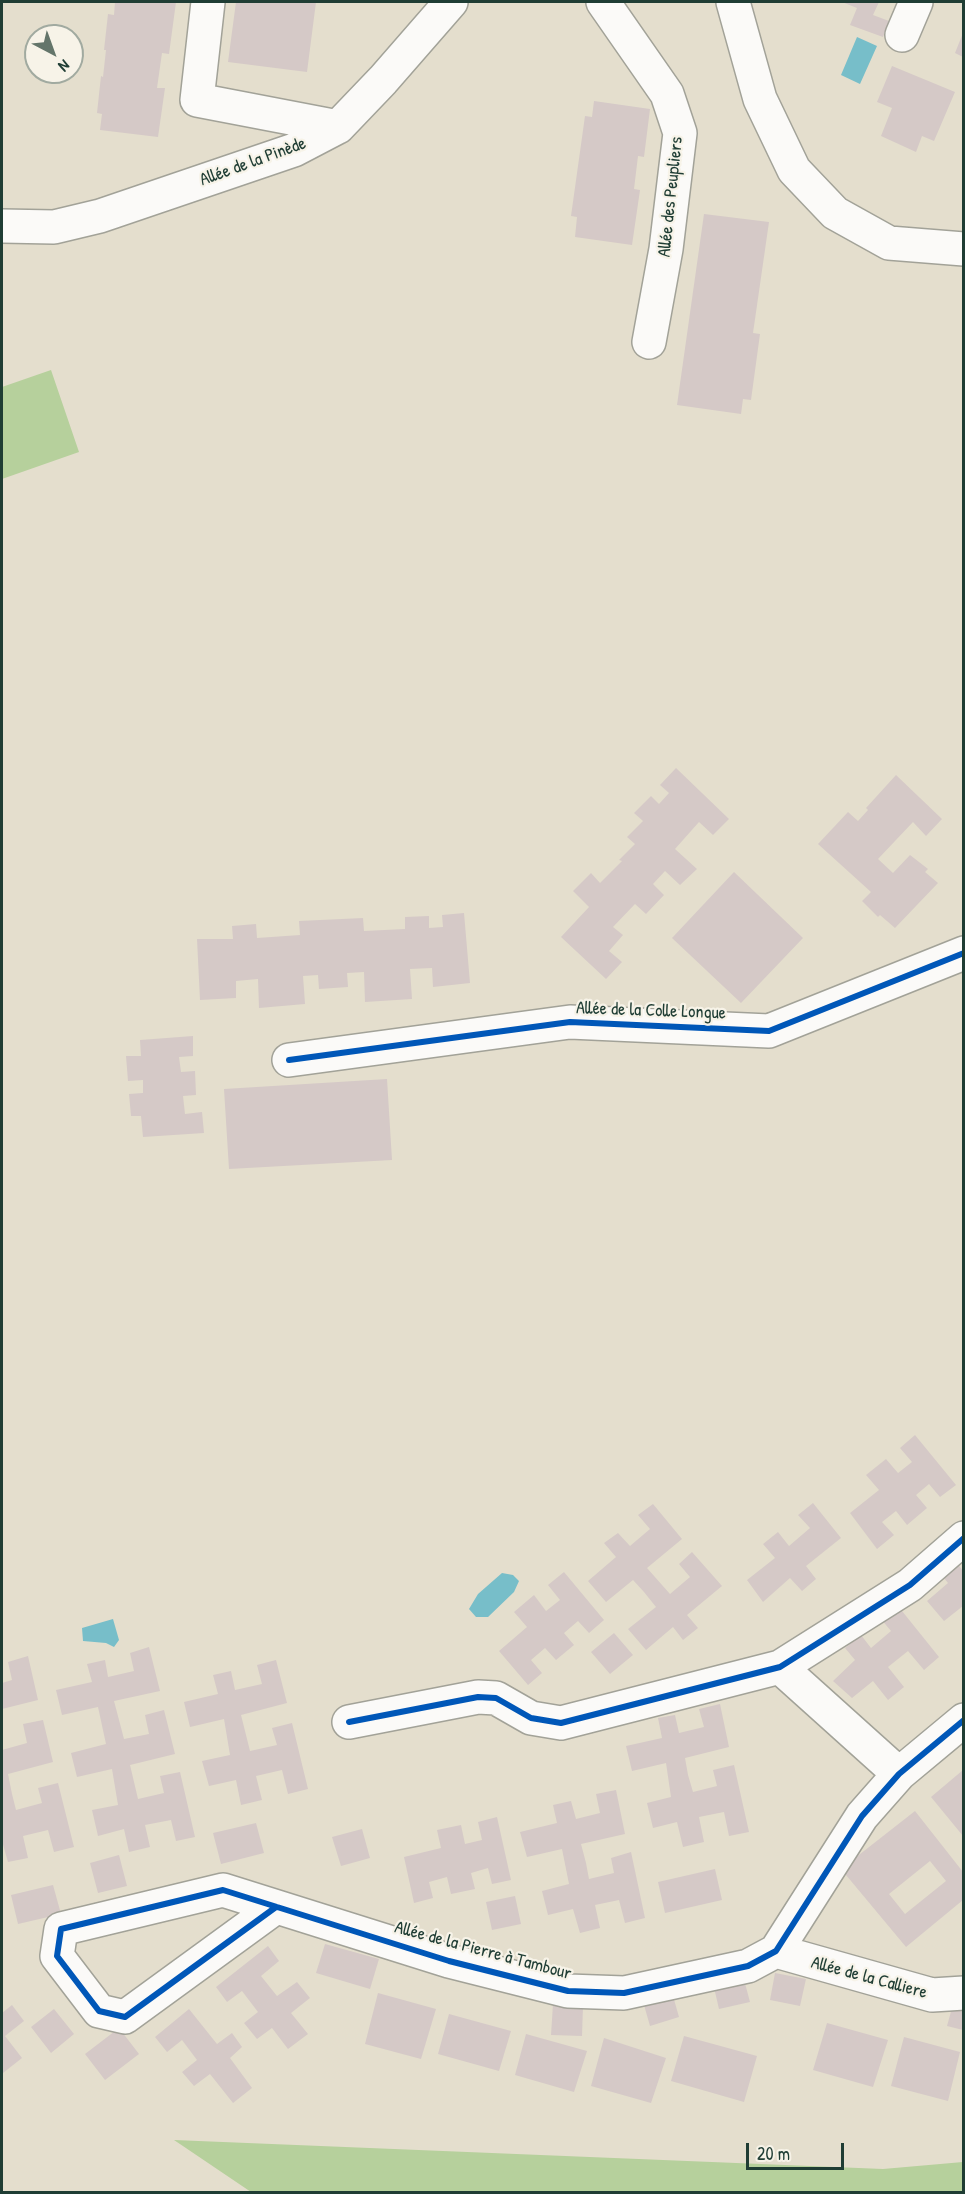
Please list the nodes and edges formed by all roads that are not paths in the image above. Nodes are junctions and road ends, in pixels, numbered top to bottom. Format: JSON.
{"nodes":[{"id":1,"x":208,"y":2,"type":"edge"},
{"id":2,"x":451,"y":2,"type":"edge"},
{"id":3,"x":603,"y":2,"type":"edge"},
{"id":4,"x":733,"y":2,"type":"edge"},
{"id":5,"x":916,"y":2,"type":"edge"},
{"id":6,"x":902,"y":35,"type":"dead end"},
{"id":7,"x":338,"y":127,"type":"junction"},
{"id":8,"x":2,"y":226,"type":"edge"},
{"id":9,"x":963,"y":249,"type":"edge"},
{"id":10,"x":649,"y":342,"type":"dead end"},
{"id":11,"x":963,"y":953,"type":"edge"},
{"id":12,"x":289,"y":1060,"type":"dead end"},
{"id":13,"x":963,"y":1538,"type":"edge"},
{"id":14,"x":780,"y":1667,"type":"junction"},
{"id":15,"x":963,"y":1720,"type":"edge"},
{"id":16,"x":349,"y":1722,"type":"dead end"},
{"id":17,"x":899,"y":1774,"type":"junction"},
{"id":18,"x":276,"y":1907,"type":"junction"},
{"id":19,"x":776,"y":1951,"type":"junction"},
{"id":20,"x":963,"y":1993,"type":"edge"}],
"edges":[{"from":1,"to":7,"type":"street"},
{"from":2,"to":7,"type":"street","name":"Allée de la Pinède"},
{"from":3,"to":10,"type":"street","name":"Allée des Peupliers"},
{"from":4,"to":9,"type":"street"},
{"from":5,"to":6,"type":"street"},
{"from":7,"to":8,"type":"street","name":"Allée de la Pinède"},
{"from":11,"to":12,"type":"street","name":"Allée de la Colle Longue"},
{"from":13,"to":14,"type":"street"},
{"from":14,"to":16,"type":"street"},
{"from":14,"to":17,"type":"street"},
{"from":15,"to":17,"type":"street","name":"Allée de la Pierre à Tambour"},
{"from":17,"to":19,"type":"street","name":"Allée de la Pierre à Tambour"},
{"from":18,"to":18,"type":"street","name":"Allée de la Pierre à Tambour"},
{"from":18,"to":19,"type":"street","name":"Allée de la Pierre à Tambour"},
{"from":19,"to":20,"type":"street","name":"Allée de la Calliere"}]}
